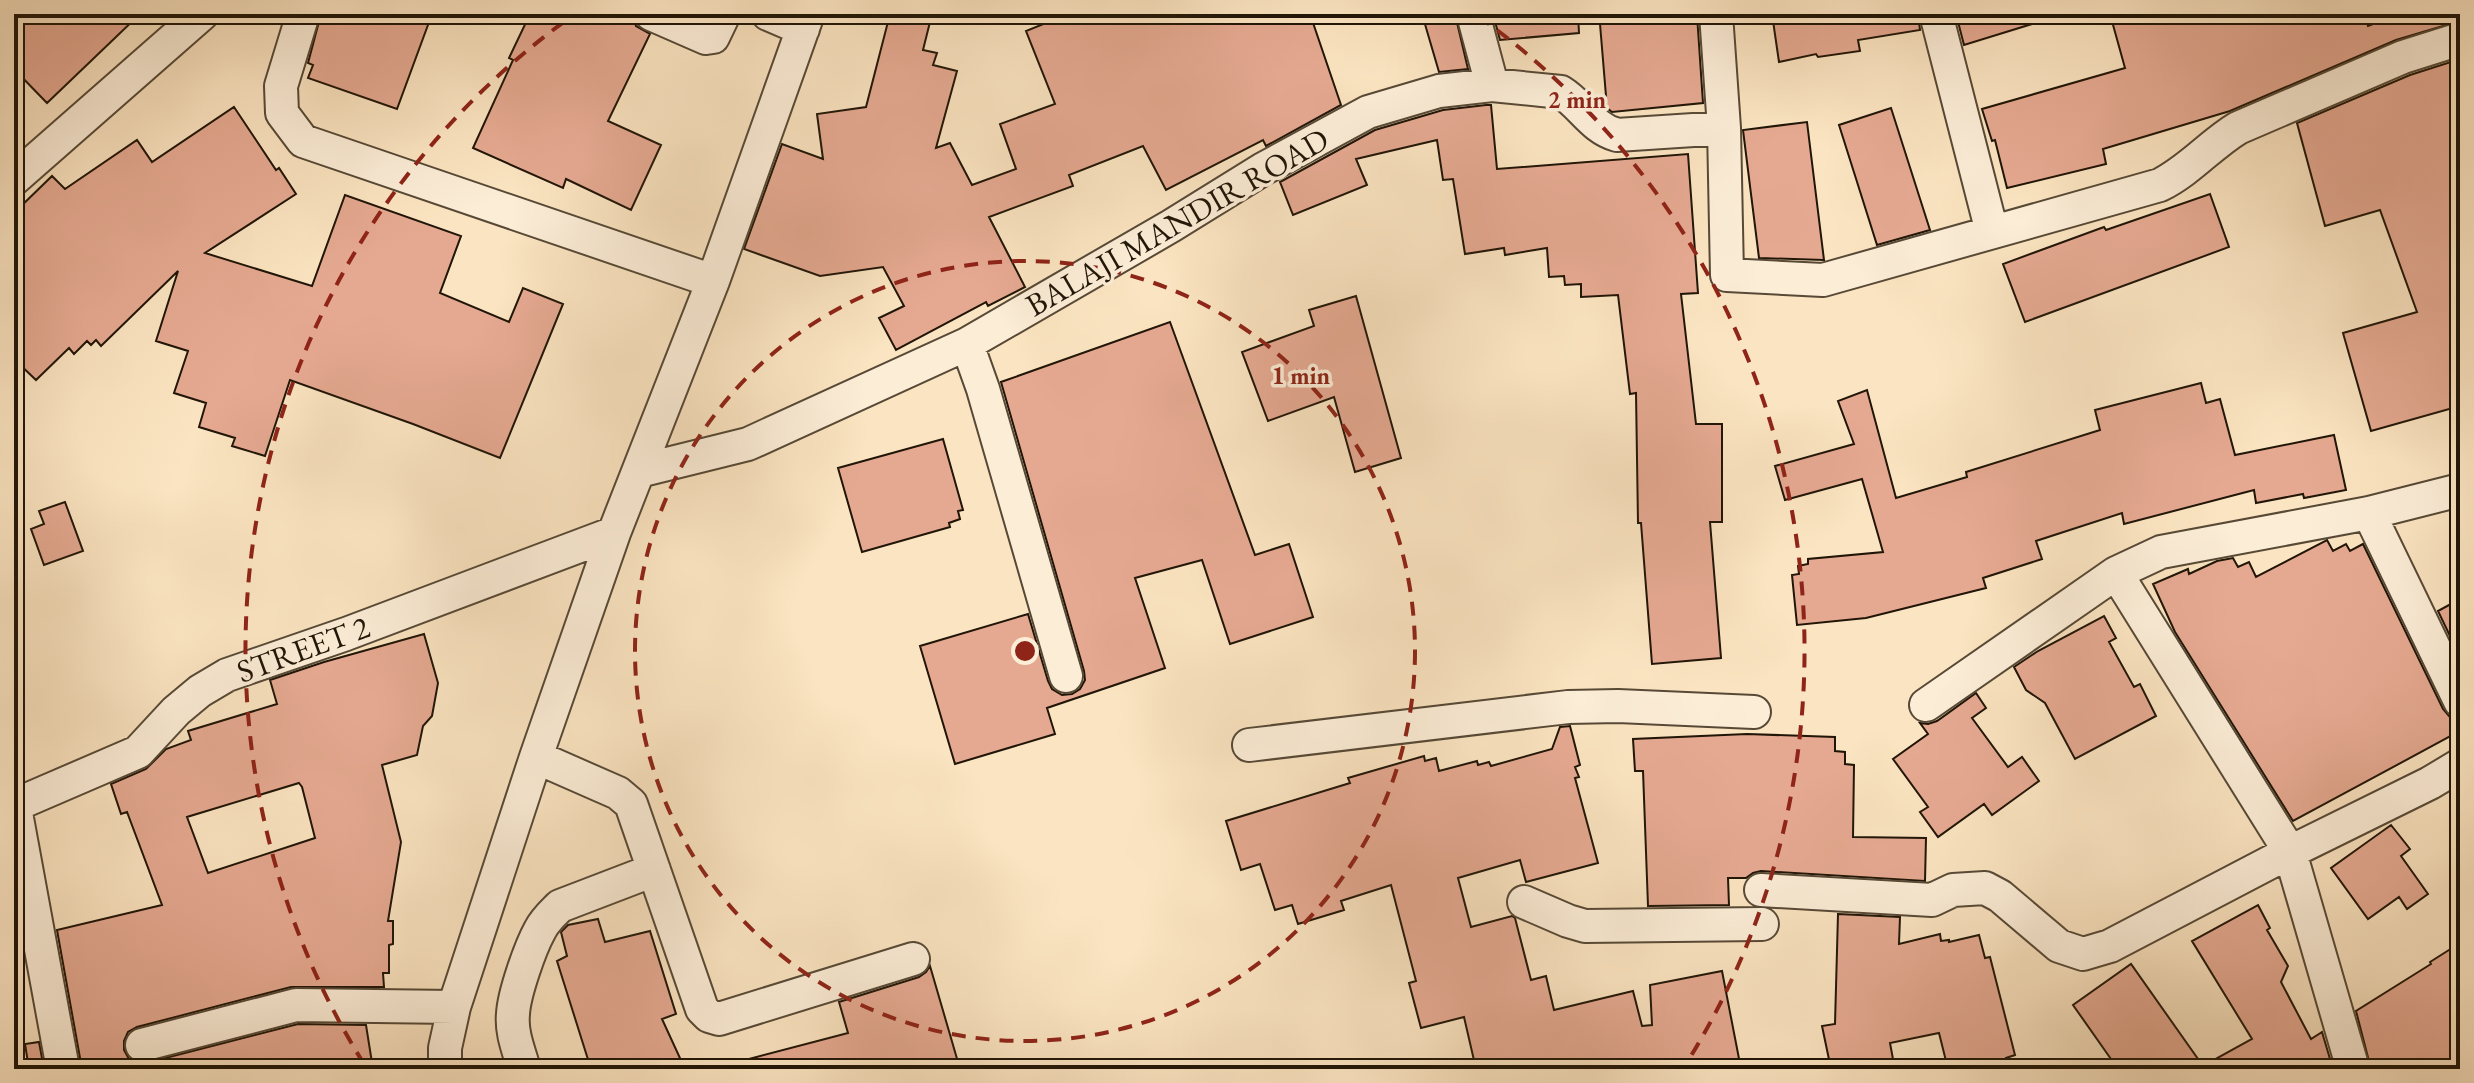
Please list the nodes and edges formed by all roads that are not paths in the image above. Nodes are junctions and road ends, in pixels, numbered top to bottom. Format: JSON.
{"nodes":[{"id":1,"x":202,"y":14,"type":"edge"},
{"id":2,"x":303,"y":14,"type":"edge"},
{"id":3,"x":651,"y":14,"type":"edge"},
{"id":4,"x":724,"y":14,"type":"edge"},
{"id":5,"x":768,"y":14,"type":"edge"},
{"id":6,"x":1473,"y":14,"type":"edge"},
{"id":7,"x":1716,"y":14,"type":"edge"},
{"id":8,"x":1936,"y":14,"type":"edge"},
{"id":9,"x":806,"y":21,"type":"edge"},
{"id":10,"x":2460,"y":39,"type":"edge"},
{"id":11,"x":1492,"y":85,"type":"junction"},
{"id":12,"x":1724,"y":128,"type":"junction"},
{"id":13,"x":14,"y":179,"type":"edge"},
{"id":14,"x":1992,"y":232,"type":"junction"},
{"id":15,"x":713,"y":281,"type":"junction"},
{"id":16,"x":967,"y":344,"type":"junction"},
{"id":17,"x":639,"y":471,"type":"junction"},
{"id":18,"x":2460,"y":490,"type":"edge"},
{"id":19,"x":2369,"y":513,"type":"junction"},
{"id":20,"x":614,"y":533,"type":"junction"},
{"id":21,"x":2116,"y":573,"type":"junction"},
{"id":22,"x":1066,"y":676,"type":"dead end"},
{"id":23,"x":2460,"y":701,"type":"edge"},
{"id":24,"x":1926,"y":705,"type":"dead end"},
{"id":25,"x":1754,"y":712,"type":"dead end"},
{"id":26,"x":1249,"y":745,"type":"dead end"},
{"id":27,"x":536,"y":757,"type":"junction"},
{"id":28,"x":2460,"y":765,"type":"edge"},
{"id":29,"x":14,"y":803,"type":"edge"},
{"id":30,"x":2290,"y":852,"type":"junction"},
{"id":31,"x":654,"y":870,"type":"junction"},
{"id":32,"x":1761,"y":890,"type":"dead end"},
{"id":33,"x":1524,"y":902,"type":"dead end"},
{"id":34,"x":23,"y":906,"type":"edge"},
{"id":35,"x":1762,"y":924,"type":"dead end"},
{"id":36,"x":913,"y":959,"type":"dead end"},
{"id":37,"x":454,"y":1007,"type":"junction"},
{"id":38,"x":142,"y":1045,"type":"dead end"},
{"id":39,"x":63,"y":1069,"type":"edge"},
{"id":40,"x":445,"y":1069,"type":"edge"},
{"id":41,"x":524,"y":1069,"type":"edge"},
{"id":42,"x":2353,"y":1069,"type":"edge"}],
"edges":[{"from":1,"to":13,"type":"street"},
{"from":2,"to":15,"type":"street"},
{"from":3,"to":4,"type":"street"},
{"from":5,"to":9,"type":"street"},
{"from":6,"to":11,"type":"street"},
{"from":7,"to":12,"type":"street"},
{"from":8,"to":14,"type":"street"},
{"from":9,"to":15,"type":"street"},
{"from":10,"to":14,"type":"street"},
{"from":11,"to":12,"type":"street","name":"BALAJI MANDIR ROAD"},
{"from":11,"to":16,"type":"street","name":"BALAJI MANDIR ROAD"},
{"from":12,"to":14,"type":"street"},
{"from":15,"to":17,"type":"street"},
{"from":16,"to":17,"type":"street","name":"BALAJI MANDIR ROAD"},
{"from":16,"to":22,"type":"street"},
{"from":17,"to":20,"type":"street"},
{"from":18,"to":19,"type":"street"},
{"from":19,"to":21,"type":"street"},
{"from":19,"to":23,"type":"street"},
{"from":20,"to":27,"type":"street"},
{"from":20,"to":29,"type":"street","name":"STREET 2"},
{"from":21,"to":24,"type":"street"},
{"from":21,"to":30,"type":"street"},
{"from":25,"to":26,"type":"street"},
{"from":27,"to":31,"type":"street"},
{"from":27,"to":37,"type":"street"},
{"from":28,"to":30,"type":"street"},
{"from":29,"to":34,"type":"street"},
{"from":30,"to":32,"type":"street"},
{"from":30,"to":42,"type":"street"},
{"from":31,"to":36,"type":"street"},
{"from":31,"to":41,"type":"street"},
{"from":33,"to":35,"type":"street"},
{"from":34,"to":39,"type":"street"},
{"from":37,"to":38,"type":"street"},
{"from":37,"to":40,"type":"street"}]}
